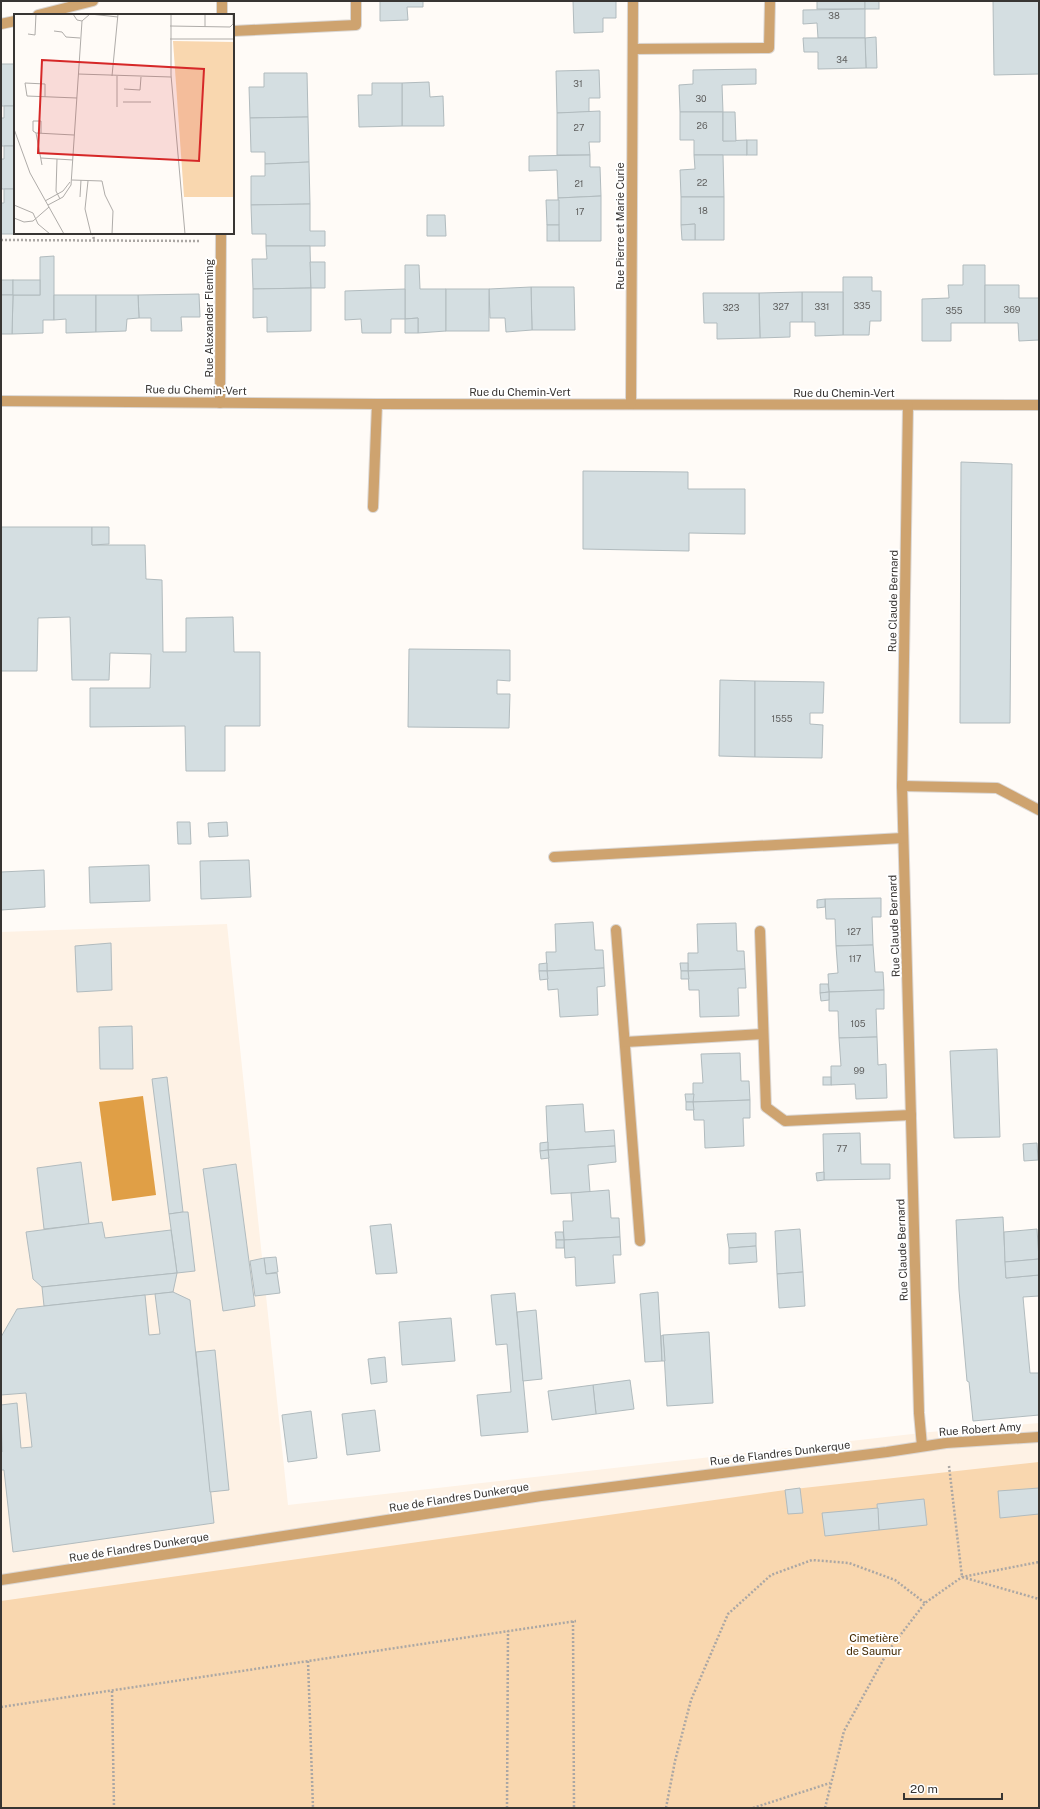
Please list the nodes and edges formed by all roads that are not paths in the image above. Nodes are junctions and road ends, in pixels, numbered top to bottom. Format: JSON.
{"nodes":[{"id":1,"x":93,"y":1,"type":"edge"},
{"id":2,"x":222,"y":1,"type":"edge"},
{"id":3,"x":356,"y":1,"type":"edge"},
{"id":4,"x":634,"y":1,"type":"edge"},
{"id":5,"x":770,"y":1,"type":"edge"},
{"id":6,"x":42,"y":14,"type":"edge"},
{"id":7,"x":222,"y":14,"type":"edge"},
{"id":8,"x":14,"y":21,"type":"edge"},
{"id":9,"x":1,"y":24,"type":"edge"},
{"id":10,"x":234,"y":31,"type":"edge"},
{"id":11,"x":633,"y":49,"type":"junction"},
{"id":12,"x":221,"y":237,"type":"edge"},
{"id":13,"x":1,"y":400,"type":"edge"},
{"id":14,"x":220,"y":403,"type":"junction"},
{"id":15,"x":377,"y":404,"type":"junction"},
{"id":16,"x":631,"y":404,"type":"junction"},
{"id":17,"x":908,"y":405,"type":"junction"},
{"id":18,"x":1039,"y":405,"type":"edge"},
{"id":19,"x":373,"y":507,"type":"dead end"},
{"id":20,"x":902,"y":786,"type":"junction"},
{"id":21,"x":1039,"y":810,"type":"edge"},
{"id":22,"x":903,"y":838,"type":"junction"},
{"id":23,"x":554,"y":857,"type":"dead end"},
{"id":24,"x":616,"y":930,"type":"dead end"},
{"id":25,"x":760,"y":931,"type":"dead end"},
{"id":26,"x":763,"y":1034,"type":"junction"},
{"id":27,"x":625,"y":1042,"type":"junction"},
{"id":28,"x":911,"y":1115,"type":"junction"},
{"id":29,"x":640,"y":1241,"type":"dead end"},
{"id":30,"x":1039,"y":1437,"type":"edge"},
{"id":31,"x":922,"y":1446,"type":"junction"},
{"id":32,"x":1,"y":1580,"type":"edge"}],
"edges":[{"from":1,"to":6,"type":"street"},
{"from":2,"to":7,"type":"street"},
{"from":3,"to":10,"type":"street"},
{"from":4,"to":11,"type":"street","name":"Rue Pierre et Marie Curie"},
{"from":5,"to":11,"type":"street"},
{"from":8,"to":9,"type":"street"},
{"from":11,"to":16,"type":"street","name":"Rue Pierre et Marie Curie"},
{"from":12,"to":14,"type":"street","name":"Rue Alexander Fleming"},
{"from":13,"to":14,"type":"street","name":"Rue du Chemin-Vert"},
{"from":14,"to":15,"type":"street","name":"Rue du Chemin-Vert"},
{"from":15,"to":16,"type":"street","name":"Rue du Chemin-Vert"},
{"from":15,"to":19,"type":"street"},
{"from":16,"to":17,"type":"street","name":"Rue du Chemin-Vert"},
{"from":17,"to":18,"type":"street","name":"Rue du Chemin-Vert"},
{"from":17,"to":20,"type":"street","name":"Rue Claude Bernard"},
{"from":20,"to":21,"type":"street"},
{"from":20,"to":22,"type":"street","name":"Rue Claude Bernard"},
{"from":22,"to":23,"type":"street"},
{"from":22,"to":28,"type":"street","name":"Rue Claude Bernard"},
{"from":24,"to":27,"type":"street"},
{"from":25,"to":26,"type":"street"},
{"from":26,"to":27,"type":"street"},
{"from":26,"to":28,"type":"street"},
{"from":27,"to":29,"type":"street"},
{"from":28,"to":31,"type":"street","name":"Rue Claude Bernard"},
{"from":30,"to":31,"type":"street","name":"Rue Robert Amy"},
{"from":31,"to":32,"type":"street","name":"Rue de Flandres Dunkerque"}]}
